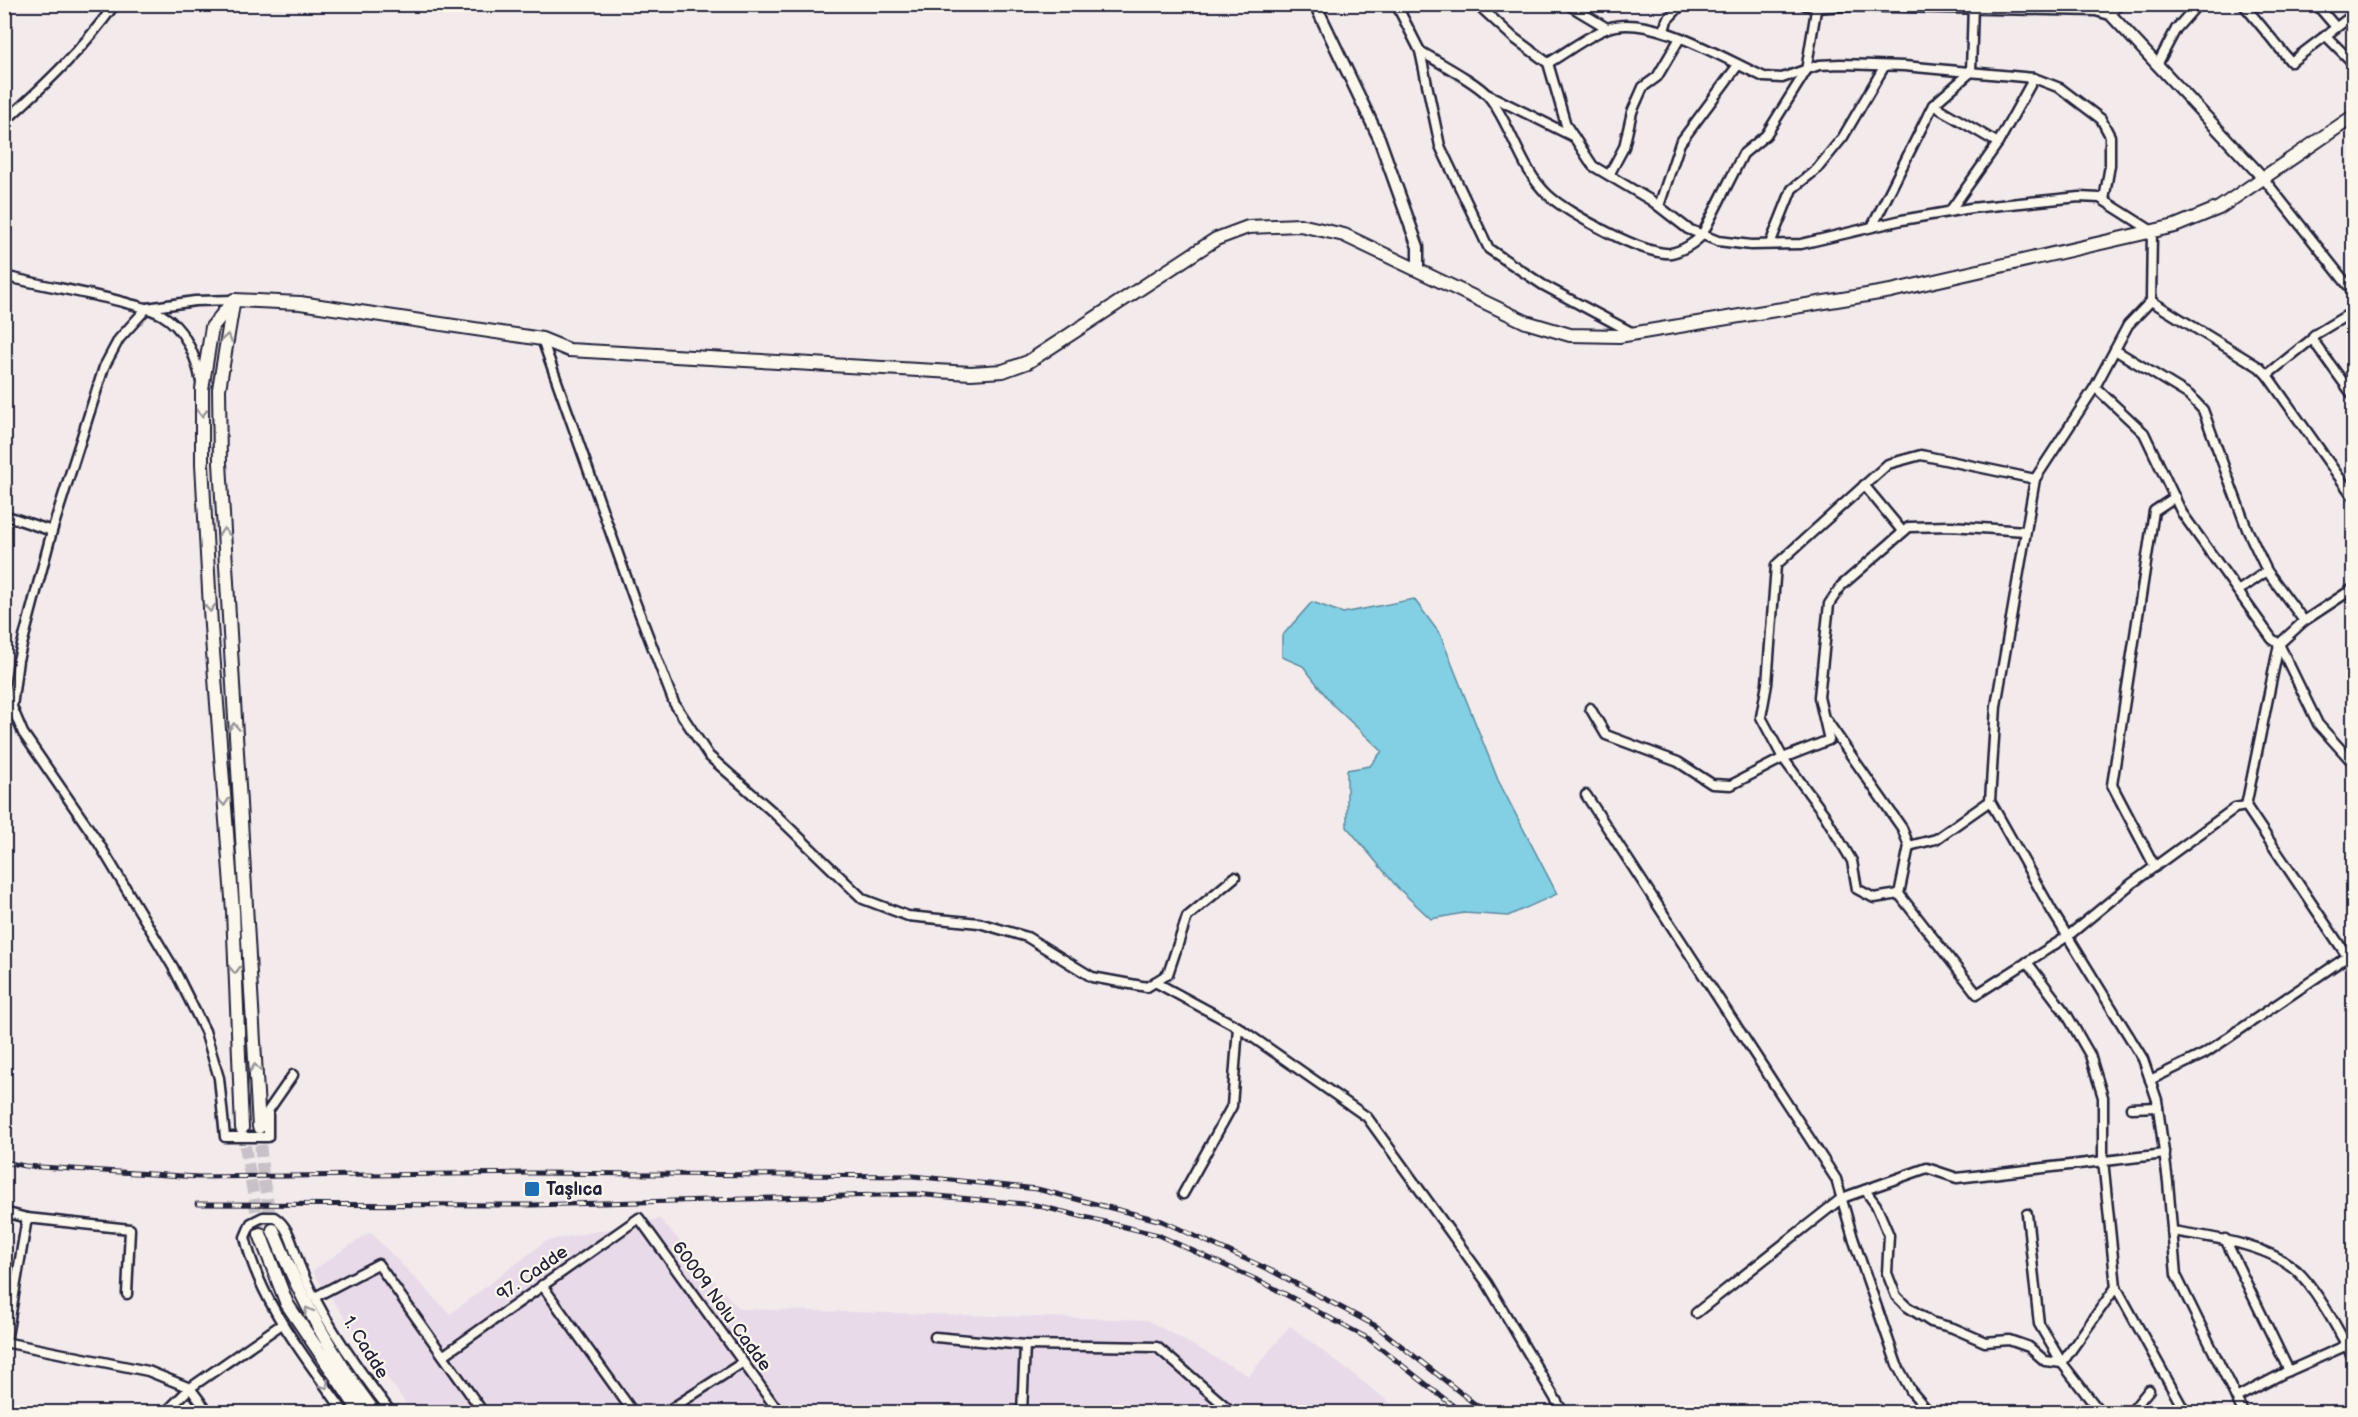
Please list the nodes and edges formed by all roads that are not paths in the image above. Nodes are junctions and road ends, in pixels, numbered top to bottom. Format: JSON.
{"nodes":[{"id":1,"x":115,"y":4,"type":"edge"},
{"id":2,"x":1315,"y":4,"type":"edge"},
{"id":3,"x":1396,"y":4,"type":"edge"},
{"id":4,"x":1477,"y":4,"type":"edge"},
{"id":5,"x":1567,"y":4,"type":"edge"},
{"id":6,"x":1682,"y":4,"type":"edge"},
{"id":7,"x":1805,"y":4,"type":"edge"},
{"id":8,"x":2120,"y":4,"type":"edge"},
{"id":9,"x":2198,"y":4,"type":"edge"},
{"id":10,"x":2243,"y":4,"type":"edge"},
{"id":11,"x":2316,"y":4,"type":"edge"},
{"id":12,"x":1973,"y":5,"type":"edge"},
{"id":13,"x":1817,"y":6,"type":"edge"},
{"id":14,"x":2032,"y":6,"type":"edge"},
{"id":15,"x":2108,"y":8,"type":"edge"},
{"id":16,"x":2354,"y":14,"type":"edge"},
{"id":17,"x":2336,"y":26,"type":"junction"},
{"id":18,"x":1607,"y":28,"type":"junction"},
{"id":19,"x":1664,"y":31,"type":"junction"},
{"id":20,"x":2325,"y":35,"type":"junction"},
{"id":21,"x":1680,"y":39,"type":"junction"},
{"id":22,"x":1420,"y":51,"type":"junction"},
{"id":23,"x":1548,"y":63,"type":"junction"},
{"id":24,"x":2354,"y":64,"type":"edge"},
{"id":25,"x":1738,"y":65,"type":"junction"},
{"id":26,"x":2157,"y":65,"type":"junction"},
{"id":27,"x":1884,"y":67,"type":"junction"},
{"id":28,"x":1806,"y":70,"type":"junction"},
{"id":29,"x":1971,"y":72,"type":"junction"},
{"id":30,"x":2034,"y":78,"type":"junction"},
{"id":31,"x":1488,"y":95,"type":"junction"},
{"id":32,"x":1933,"y":105,"type":"junction"},
{"id":33,"x":2354,"y":116,"type":"edge"},
{"id":34,"x":4,"y":122,"type":"edge"},
{"id":35,"x":1574,"y":138,"type":"junction"},
{"id":36,"x":1998,"y":143,"type":"junction"},
{"id":37,"x":1609,"y":175,"type":"junction"},
{"id":38,"x":2265,"y":179,"type":"junction"},
{"id":39,"x":2104,"y":200,"type":"junction"},
{"id":40,"x":1659,"y":206,"type":"junction"},
{"id":41,"x":1950,"y":212,"type":"junction"},
{"id":42,"x":1874,"y":225,"type":"junction"},
{"id":43,"x":2152,"y":231,"type":"junction"},
{"id":44,"x":1702,"y":235,"type":"junction"},
{"id":45,"x":1770,"y":244,"type":"junction"},
{"id":46,"x":1418,"y":270,"type":"junction"},
{"id":47,"x":4,"y":276,"type":"edge"},
{"id":48,"x":2354,"y":293,"type":"edge"},
{"id":49,"x":234,"y":300,"type":"junction"},
{"id":50,"x":2151,"y":301,"type":"junction"},
{"id":51,"x":147,"y":308,"type":"junction"},
{"id":52,"x":2354,"y":311,"type":"edge"},
{"id":53,"x":1633,"y":333,"type":"junction"},
{"id":54,"x":542,"y":339,"type":"junction"},
{"id":55,"x":2312,"y":339,"type":"junction"},
{"id":56,"x":2115,"y":350,"type":"junction"},
{"id":57,"x":2267,"y":375,"type":"junction"},
{"id":58,"x":2095,"y":387,"type":"junction"},
{"id":59,"x":202,"y":389,"type":"junction"},
{"id":60,"x":2354,"y":397,"type":"edge"},
{"id":61,"x":2035,"y":479,"type":"junction"},
{"id":62,"x":1864,"y":485,"type":"junction"},
{"id":63,"x":2175,"y":497,"type":"junction"},
{"id":64,"x":2354,"y":498,"type":"edge"},
{"id":65,"x":4,"y":515,"type":"edge"},
{"id":66,"x":52,"y":531,"type":"junction"},
{"id":67,"x":2025,"y":531,"type":"junction"},
{"id":68,"x":1903,"y":532,"type":"junction"},
{"id":69,"x":2267,"y":571,"type":"junction"},
{"id":70,"x":2354,"y":588,"type":"edge"},
{"id":71,"x":2238,"y":591,"type":"junction"},
{"id":72,"x":2304,"y":621,"type":"junction"},
{"id":73,"x":2279,"y":644,"type":"junction"},
{"id":74,"x":8,"y":705,"type":"edge"},
{"id":75,"x":1590,"y":708,"type":"dead end"},
{"id":76,"x":1823,"y":715,"type":"junction"},
{"id":77,"x":1783,"y":758,"type":"junction"},
{"id":78,"x":2354,"y":764,"type":"edge"},
{"id":79,"x":1586,"y":795,"type":"dead end"},
{"id":80,"x":1990,"y":801,"type":"junction"},
{"id":81,"x":2246,"y":806,"type":"junction"},
{"id":82,"x":1909,"y":846,"type":"junction"},
{"id":83,"x":2155,"y":867,"type":"junction"},
{"id":84,"x":1235,"y":878,"type":"dead end"},
{"id":85,"x":1899,"y":894,"type":"junction"},
{"id":86,"x":2068,"y":936,"type":"junction"},
{"id":87,"x":2350,"y":954,"type":"edge"},
{"id":88,"x":2027,"y":962,"type":"junction"},
{"id":89,"x":1155,"y":982,"type":"junction"},
{"id":90,"x":1238,"y":1027,"type":"junction"},
{"id":91,"x":293,"y":1075,"type":"dead end"},
{"id":92,"x":2150,"y":1080,"type":"junction"},
{"id":93,"x":2158,"y":1107,"type":"junction"},
{"id":94,"x":2131,"y":1108,"type":"dead end"},
{"id":95,"x":259,"y":1126,"type":"tunnel mouth"},
{"id":96,"x":242,"y":1128,"type":"tunnel mouth"},
{"id":97,"x":2165,"y":1154,"type":"junction"},
{"id":98,"x":2103,"y":1160,"type":"junction"},
{"id":99,"x":1865,"y":1190,"type":"junction"},
{"id":100,"x":1183,"y":1194,"type":"dead end"},
{"id":101,"x":1842,"y":1198,"type":"junction"},
{"id":102,"x":4,"y":1212,"type":"edge"},
{"id":103,"x":2027,"y":1214,"type":"dead end"},
{"id":104,"x":27,"y":1218,"type":"junction"},
{"id":105,"x":639,"y":1218,"type":"joint"},
{"id":106,"x":273,"y":1230,"type":"tunnel mouth"},
{"id":107,"x":2172,"y":1231,"type":"junction"},
{"id":108,"x":260,"y":1234,"type":"tunnel mouth"},
{"id":109,"x":2225,"y":1239,"type":"junction"},
{"id":110,"x":542,"y":1285,"type":"junction"},
{"id":111,"x":2116,"y":1287,"type":"junction"},
{"id":112,"x":127,"y":1294,"type":"dead end"},
{"id":113,"x":315,"y":1296,"type":"junction"},
{"id":114,"x":1696,"y":1313,"type":"dead end"},
{"id":115,"x":282,"y":1324,"type":"junction"},
{"id":116,"x":935,"y":1337,"type":"dead end"},
{"id":117,"x":5,"y":1342,"type":"edge"},
{"id":118,"x":2350,"y":1344,"type":"edge"},
{"id":119,"x":1025,"y":1345,"type":"junction"},
{"id":120,"x":444,"y":1355,"type":"junction"},
{"id":121,"x":2354,"y":1360,"type":"edge"},
{"id":122,"x":742,"y":1363,"type":"junction"},
{"id":123,"x":2062,"y":1363,"type":"junction"},
{"id":124,"x":2289,"y":1371,"type":"junction"},
{"id":125,"x":190,"y":1388,"type":"junction"},
{"id":126,"x":2149,"y":1390,"type":"dead end"},
{"id":127,"x":2236,"y":1398,"type":"junction"},
{"id":128,"x":166,"y":1413,"type":"edge"},
{"id":129,"x":208,"y":1413,"type":"edge"},
{"id":130,"x":344,"y":1413,"type":"edge"},
{"id":131,"x":360,"y":1413,"type":"edge"},
{"id":132,"x":374,"y":1413,"type":"edge"},
{"id":133,"x":391,"y":1413,"type":"edge"},
{"id":134,"x":483,"y":1413,"type":"edge"},
{"id":135,"x":633,"y":1413,"type":"edge"},
{"id":136,"x":666,"y":1413,"type":"edge"},
{"id":137,"x":779,"y":1413,"type":"edge"},
{"id":138,"x":1022,"y":1413,"type":"edge"},
{"id":139,"x":1232,"y":1413,"type":"edge"},
{"id":140,"x":1563,"y":1413,"type":"edge"},
{"id":141,"x":1929,"y":1413,"type":"edge"},
{"id":142,"x":2100,"y":1413,"type":"edge"},
{"id":143,"x":2131,"y":1413,"type":"edge"},
{"id":144,"x":2185,"y":1413,"type":"edge"},
{"id":145,"x":2243,"y":1413,"type":"edge"}],
"edges":[{"from":1,"to":34,"type":"street"},
{"from":2,"to":46,"type":"street"},
{"from":3,"to":22,"type":"street"},
{"from":4,"to":23,"type":"street"},
{"from":5,"to":18,"type":"street"},
{"from":6,"to":19,"type":"street"},
{"from":7,"to":13,"type":"street"},
{"from":8,"to":15,"type":"street"},
{"from":9,"to":26,"type":"street"},
{"from":10,"to":20,"type":"street"},
{"from":11,"to":17,"type":"street"},
{"from":12,"to":13,"type":"street"},
{"from":12,"to":14,"type":"street"},
{"from":12,"to":29,"type":"street"},
{"from":13,"to":28,"type":"street"},
{"from":14,"to":15,"type":"street"},
{"from":15,"to":26,"type":"street"},
{"from":16,"to":17,"type":"street"},
{"from":17,"to":20,"type":"street"},
{"from":18,"to":19,"type":"street"},
{"from":18,"to":23,"type":"street"},
{"from":19,"to":21,"type":"street"},
{"from":20,"to":24,"type":"street"},
{"from":21,"to":25,"type":"street"},
{"from":21,"to":37,"type":"street"},
{"from":22,"to":31,"type":"street"},
{"from":22,"to":53,"type":"street"},
{"from":23,"to":35,"type":"street"},
{"from":25,"to":28,"type":"street"},
{"from":25,"to":40,"type":"street"},
{"from":26,"to":38,"type":"street"},
{"from":27,"to":28,"type":"street"},
{"from":27,"to":29,"type":"street"},
{"from":27,"to":45,"type":"street"},
{"from":28,"to":44,"type":"street"},
{"from":29,"to":30,"type":"street"},
{"from":29,"to":32,"type":"street"},
{"from":30,"to":36,"type":"street"},
{"from":30,"to":39,"type":"street"},
{"from":31,"to":35,"type":"street"},
{"from":31,"to":44,"type":"street"},
{"from":32,"to":36,"type":"street"},
{"from":32,"to":42,"type":"street"},
{"from":33,"to":38,"type":"main road"},
{"from":35,"to":37,"type":"street"},
{"from":36,"to":41,"type":"street"},
{"from":37,"to":40,"type":"street"},
{"from":38,"to":43,"type":"main road"},
{"from":38,"to":48,"type":"street"},
{"from":39,"to":41,"type":"street"},
{"from":39,"to":43,"type":"street"},
{"from":40,"to":44,"type":"street"},
{"from":41,"to":42,"type":"street"},
{"from":42,"to":45,"type":"street"},
{"from":43,"to":50,"type":"street"},
{"from":43,"to":53,"type":"main road"},
{"from":44,"to":45,"type":"street"},
{"from":46,"to":53,"type":"main road"},
{"from":46,"to":54,"type":"main road"},
{"from":47,"to":51,"type":"street"},
{"from":49,"to":51,"type":"street"},
{"from":49,"to":54,"type":"main road"},
{"from":49,"to":59,"type":"main road"},
{"from":95,"to":49,"type":"main road","one_way":true},
{"from":50,"to":56,"type":"street"},
{"from":50,"to":57,"type":"street"},
{"from":51,"to":59,"type":"street"},
{"from":51,"to":66,"type":"street"},
{"from":52,"to":55,"type":"street"},
{"from":54,"to":89,"type":"street"},
{"from":55,"to":57,"type":"street"},
{"from":55,"to":60,"type":"street"},
{"from":56,"to":58,"type":"street"},
{"from":56,"to":69,"type":"street"},
{"from":57,"to":64,"type":"street"},
{"from":58,"to":61,"type":"street"},
{"from":58,"to":63,"type":"street"},
{"from":59,"to":96,"type":"main road","one_way":true},
{"from":61,"to":62,"type":"street"},
{"from":61,"to":67,"type":"street"},
{"from":62,"to":68,"type":"street"},
{"from":62,"to":77,"type":"street"},
{"from":63,"to":71,"type":"street"},
{"from":63,"to":83,"type":"street"},
{"from":65,"to":66,"type":"street"},
{"from":66,"to":74,"type":"street"},
{"from":67,"to":68,"type":"street"},
{"from":67,"to":80,"type":"street"},
{"from":68,"to":76,"type":"street"},
{"from":69,"to":71,"type":"street"},
{"from":69,"to":72,"type":"street"},
{"from":70,"to":72,"type":"street"},
{"from":71,"to":73,"type":"street"},
{"from":72,"to":73,"type":"street"},
{"from":73,"to":78,"type":"street"},
{"from":73,"to":81,"type":"street"},
{"from":74,"to":91,"type":"street"},
{"from":75,"to":77,"type":"street"},
{"from":76,"to":77,"type":"street"},
{"from":76,"to":82,"type":"street"},
{"from":77,"to":85,"type":"street"},
{"from":79,"to":101,"type":"street"},
{"from":80,"to":82,"type":"street"},
{"from":80,"to":86,"type":"street"},
{"from":81,"to":83,"type":"street"},
{"from":81,"to":87,"type":"street"},
{"from":82,"to":85,"type":"street"},
{"from":83,"to":86,"type":"street"},
{"from":84,"to":89,"type":"street"},
{"from":85,"to":88,"type":"street"},
{"from":86,"to":88,"type":"street"},
{"from":86,"to":92,"type":"street"},
{"from":87,"to":92,"type":"street"},
{"from":88,"to":98,"type":"street"},
{"from":89,"to":90,"type":"street"},
{"from":90,"to":100,"type":"street"},
{"from":90,"to":140,"type":"street"},
{"from":92,"to":93,"type":"street"},
{"from":93,"to":94,"type":"street"},
{"from":93,"to":97,"type":"street"},
{"from":97,"to":98,"type":"street"},
{"from":97,"to":107,"type":"street"},
{"from":98,"to":99,"type":"street"},
{"from":98,"to":111,"type":"street"},
{"from":99,"to":101,"type":"street"},
{"from":99,"to":123,"type":"street"},
{"from":101,"to":114,"type":"street"},
{"from":101,"to":141,"type":"street"},
{"from":102,"to":104,"type":"street"},
{"from":103,"to":123,"type":"street"},
{"from":104,"to":112,"type":"street"},
{"from":104,"to":117,"type":"street"},
{"from":105,"to":110,"type":"street","name":"97. Cadde"},
{"from":105,"to":122,"type":"street","name":"60009 Nolu Cadde"},
{"from":132,"to":106,"type":"main road","one_way":true},
{"from":107,"to":109,"type":"street"},
{"from":107,"to":127,"type":"street"},
{"from":108,"to":131,"type":"main road"},
{"from":109,"to":118,"type":"street"},
{"from":109,"to":124,"type":"street"},
{"from":110,"to":120,"type":"street","name":"97. Cadde"},
{"from":110,"to":135,"type":"street"},
{"from":111,"to":123,"type":"street"},
{"from":111,"to":144,"type":"street"},
{"from":113,"to":115,"type":"street","name":"1. Cadde"},
{"from":113,"to":120,"type":"street"},
{"from":113,"to":133,"type":"street","name":"1. Cadde"},
{"from":115,"to":125,"type":"street"},
{"from":115,"to":130,"type":"street","one_way":true},
{"from":116,"to":119,"type":"street"},
{"from":117,"to":125,"type":"street"},
{"from":118,"to":121,"type":"street"},
{"from":118,"to":124,"type":"street"},
{"from":119,"to":138,"type":"street"},
{"from":119,"to":139,"type":"street"},
{"from":120,"to":134,"type":"street"},
{"from":122,"to":136,"type":"street"},
{"from":122,"to":137,"type":"street","name":"60009 Nolu Cadde"},
{"from":123,"to":142,"type":"street"},
{"from":124,"to":127,"type":"street"},
{"from":125,"to":128,"type":"street"},
{"from":125,"to":129,"type":"street"},
{"from":126,"to":143,"type":"street"},
{"from":127,"to":145,"type":"street"}]}
